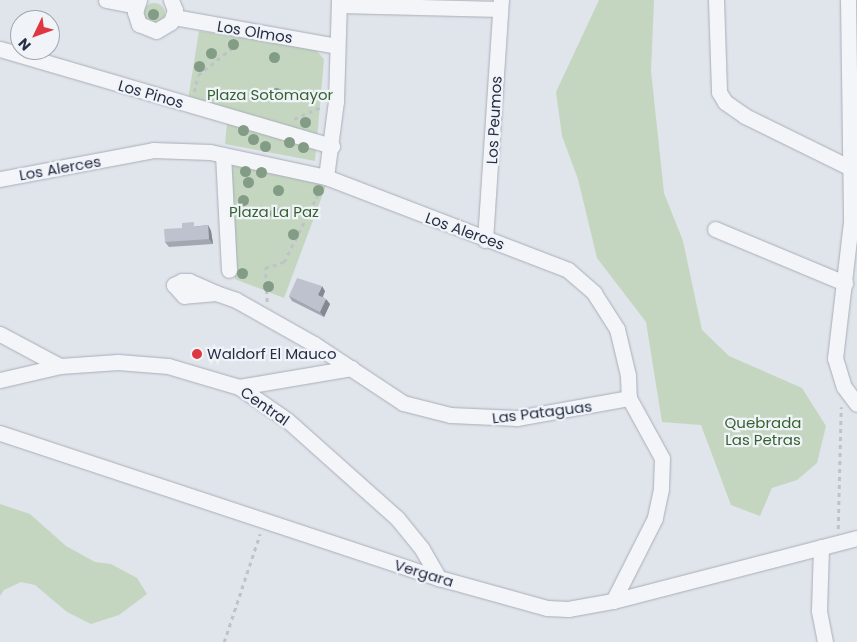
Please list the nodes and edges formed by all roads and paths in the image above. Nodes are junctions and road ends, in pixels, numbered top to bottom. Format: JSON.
{"nodes":[{"id":1,"x":106,"y":0,"type":"edge"},
{"id":2,"x":171,"y":0,"type":"edge"},
{"id":3,"x":716,"y":0,"type":"edge"},
{"id":4,"x":339,"y":2,"type":"edge"},
{"id":5,"x":137,"y":3,"type":"edge"},
{"id":6,"x":501,"y":5,"type":"edge"},
{"id":7,"x":851,"y":6,"type":"edge"},
{"id":8,"x":174,"y":16,"type":"junction"},
{"id":9,"x":252,"y":32,"type":"junction"},
{"id":10,"x":336,"y":46,"type":"junction"},
{"id":11,"x":0,"y":50,"type":"edge"},
{"id":12,"x":195,"y":99,"type":"junction"},
{"id":13,"x":336,"y":101,"type":"junction"},
{"id":14,"x":288,"y":122,"type":"dead end"},
{"id":15,"x":332,"y":146,"type":"junction"},
{"id":16,"x":223,"y":154,"type":"junction"},
{"id":17,"x":854,"y":170,"type":"edge"},
{"id":18,"x":326,"y":177,"type":"junction"},
{"id":19,"x":0,"y":178,"type":"edge"},
{"id":20,"x":716,"y":229,"type":"dead end"},
{"id":21,"x":485,"y":240,"type":"junction"},
{"id":22,"x":229,"y":270,"type":"dead end"},
{"id":23,"x":846,"y":284,"type":"junction"},
{"id":24,"x":216,"y":293,"type":"dead end"},
{"id":25,"x":843,"y":310,"type":"junction"},
{"id":26,"x":857,"y":316,"type":"edge"},
{"id":27,"x":268,"y":318,"type":"junction"},
{"id":28,"x":0,"y":334,"type":"edge"},
{"id":29,"x":60,"y":366,"type":"junction"},
{"id":30,"x":351,"y":368,"type":"junction"},
{"id":31,"x":0,"y":380,"type":"edge"},
{"id":32,"x":239,"y":387,"type":"junction"},
{"id":33,"x":629,"y":398,"type":"junction"},
{"id":34,"x":853,"y":400,"type":"edge"},
{"id":35,"x":0,"y":433,"type":"edge"},
{"id":36,"x":264,"y":520,"type":"junction"},
{"id":37,"x":850,"y":541,"type":"edge"},
{"id":38,"x":821,"y":547,"type":"junction"},
{"id":39,"x":438,"y":578,"type":"junction"},
{"id":40,"x":613,"y":601,"type":"junction"},
{"id":41,"x":224,"y":642,"type":"edge"},
{"id":42,"x":825,"y":642,"type":"edge"}],
"edges":[{"from":1,"to":5,"type":"street"},
{"from":2,"to":8,"type":"street"},
{"from":3,"to":17,"type":"street"},
{"from":4,"to":6,"type":"street"},
{"from":4,"to":10,"type":"street"},
{"from":5,"to":8,"type":"street"},
{"from":6,"to":21,"type":"street","name":"Los Peumos"},
{"from":7,"to":17,"type":"street"},
{"from":8,"to":9,"type":"street","name":"Los Olmos"},
{"from":9,"to":10,"type":"street","name":"Los Olmos"},
{"from":9,"to":12,"type":"path"},
{"from":10,"to":13,"type":"street"},
{"from":11,"to":12,"type":"street","name":"Los Pinos"},
{"from":12,"to":15,"type":"street","name":"Los Pinos"},
{"from":13,"to":14,"type":"path"},
{"from":13,"to":15,"type":"street"},
{"from":15,"to":18,"type":"street"},
{"from":16,"to":18,"type":"street","name":"Los Alerces"},
{"from":16,"to":19,"type":"street","name":"Los Alerces"},
{"from":16,"to":22,"type":"street"},
{"from":17,"to":23,"type":"street"},
{"from":18,"to":21,"type":"street","name":"Los Alerces"},
{"from":18,"to":27,"type":"path"},
{"from":20,"to":23,"type":"street"},
{"from":21,"to":33,"type":"street","name":"Los Alerces"},
{"from":23,"to":25,"type":"street"},
{"from":24,"to":27,"type":"street","name":"Las Pataguas"},
{"from":25,"to":26,"type":"street"},
{"from":25,"to":34,"type":"street"},
{"from":27,"to":30,"type":"street","name":"Las Pataguas"},
{"from":28,"to":29,"type":"street"},
{"from":29,"to":31,"type":"street","name":"Central"},
{"from":29,"to":32,"type":"street","name":"Central"},
{"from":30,"to":32,"type":"street"},
{"from":30,"to":33,"type":"street","name":"Las Pataguas"},
{"from":32,"to":39,"type":"street","name":"Central"},
{"from":33,"to":40,"type":"street","name":"Los Alerces"},
{"from":34,"to":37,"type":"path"},
{"from":35,"to":36,"type":"street","name":"Vergara"},
{"from":36,"to":39,"type":"street","name":"Vergara"},
{"from":36,"to":41,"type":"path"},
{"from":37,"to":38,"type":"street","name":"Vergara"},
{"from":38,"to":40,"type":"street","name":"Vergara"},
{"from":38,"to":42,"type":"street"},
{"from":39,"to":40,"type":"street","name":"Vergara"}]}
